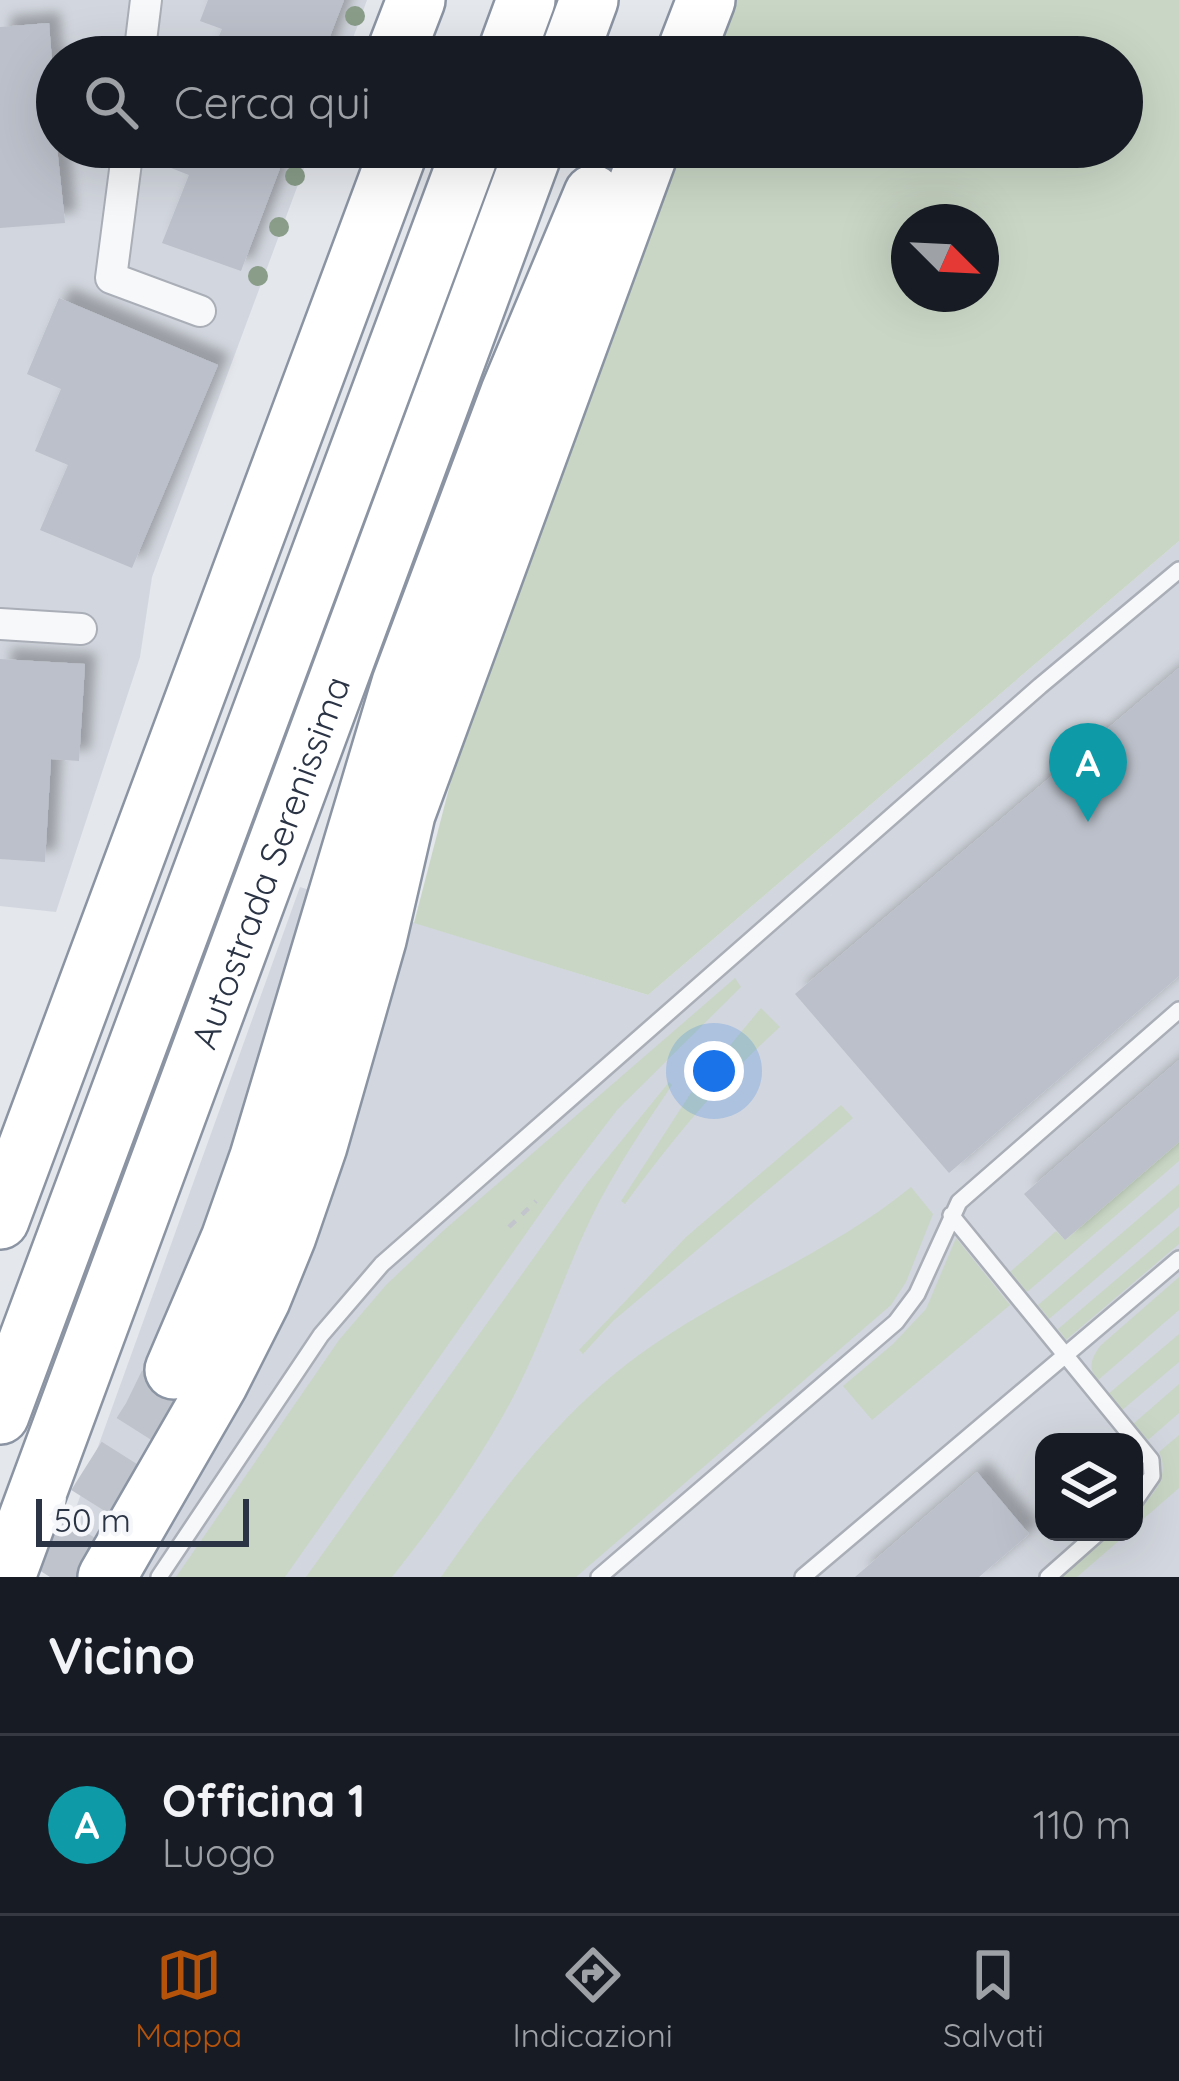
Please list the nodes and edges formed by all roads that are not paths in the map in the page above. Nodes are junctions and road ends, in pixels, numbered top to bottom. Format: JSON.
{"nodes":[{"id":1,"x":146,"y":0,"type":"edge"},
{"id":2,"x":455,"y":0,"type":"edge"},
{"id":3,"x":526,"y":0,"type":"edge"},
{"id":4,"x":589,"y":0,"type":"edge"},
{"id":5,"x":664,"y":0,"type":"edge"},
{"id":6,"x":706,"y":0,"type":"edge"},
{"id":7,"x":410,"y":33,"type":"edge"},
{"id":8,"x":142,"y":36,"type":"edge"},
{"id":9,"x":513,"y":36,"type":"edge"},
{"id":10,"x":576,"y":36,"type":"edge"},
{"id":11,"x":651,"y":36,"type":"edge"},
{"id":12,"x":692,"y":36,"type":"edge"},
{"id":13,"x":125,"y":168,"type":"edge"},
{"id":14,"x":353,"y":168,"type":"edge"},
{"id":15,"x":392,"y":168,"type":"edge"},
{"id":16,"x":464,"y":168,"type":"edge"},
{"id":17,"x":527,"y":168,"type":"edge"},
{"id":18,"x":643,"y":168,"type":"edge"},
{"id":19,"x":602,"y":170,"type":"edge"},
{"id":20,"x":200,"y":311,"type":"dead end"},
{"id":21,"x":1179,"y":570,"type":"edge"},
{"id":22,"x":0,"y":624,"type":"edge"},
{"id":23,"x":81,"y":629,"type":"dead end"},
{"id":24,"x":1179,"y":1010,"type":"edge"},
{"id":25,"x":340,"y":1067,"type":"junction"},
{"id":26,"x":0,"y":1113,"type":"edge"},
{"id":27,"x":951,"y":1215,"type":"junction"},
{"id":28,"x":0,"y":1220,"type":"edge"},
{"id":29,"x":1179,"y":1258,"type":"edge"},
{"id":30,"x":1065,"y":1355,"type":"junction"},
{"id":31,"x":175,"y":1370,"type":"tunnel mouth"},
{"id":32,"x":0,"y":1415,"type":"edge"},
{"id":33,"x":1127,"y":1433,"type":"edge"},
{"id":34,"x":1143,"y":1452,"type":"edge"},
{"id":35,"x":1143,"y":1491,"type":"edge"},
{"id":36,"x":1090,"y":1541,"type":"edge"},
{"id":37,"x":6,"y":1577,"type":"edge"},
{"id":38,"x":107,"y":1577,"type":"edge"},
{"id":39,"x":159,"y":1577,"type":"edge"},
{"id":40,"x":599,"y":1577,"type":"edge"},
{"id":41,"x":803,"y":1577,"type":"edge"},
{"id":42,"x":1048,"y":1577,"type":"edge"}],
"edges":[{"from":1,"to":8,"type":"street"},
{"from":2,"to":7,"type":"highway"},
{"from":3,"to":9,"type":"highway"},
{"from":4,"to":10,"type":"highway"},
{"from":5,"to":11,"type":"highway"},
{"from":6,"to":12,"type":"highway"},
{"from":13,"to":20,"type":"street"},
{"from":14,"to":26,"type":"highway"},
{"from":15,"to":28,"type":"highway"},
{"from":16,"to":32,"type":"highway","name":"Autostrada Serenissima"},
{"from":17,"to":37,"type":"highway","name":"Autostrada Serenissima"},
{"from":18,"to":25,"type":"highway"},
{"from":19,"to":25,"type":"highway"},
{"from":19,"to":31,"type":"highway"},
{"from":21,"to":39,"type":"lane"},
{"from":22,"to":23,"type":"street"},
{"from":24,"to":27,"type":"lane"},
{"from":25,"to":38,"type":"highway"},
{"from":27,"to":30,"type":"lane"},
{"from":27,"to":40,"type":"lane"},
{"from":29,"to":30,"type":"lane"},
{"from":30,"to":33,"type":"lane"},
{"from":30,"to":41,"type":"lane"},
{"from":34,"to":35,"type":"lane"},
{"from":36,"to":42,"type":"lane"}]}
